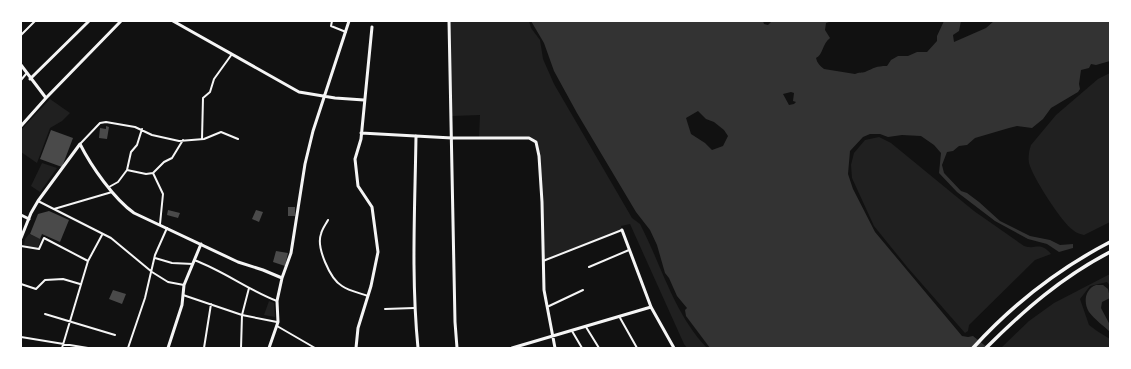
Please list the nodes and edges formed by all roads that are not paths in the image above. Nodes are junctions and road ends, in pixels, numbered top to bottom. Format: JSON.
{"nodes":[{"id":1,"x":35,"y":21,"type":"edge"},
{"id":2,"x":89,"y":21,"type":"edge"},
{"id":3,"x":121,"y":21,"type":"edge"},
{"id":4,"x":174,"y":21,"type":"edge"},
{"id":5,"x":332,"y":21,"type":"edge"},
{"id":6,"x":349,"y":21,"type":"edge"},
{"id":7,"x":449,"y":21,"type":"edge"},
{"id":8,"x":372,"y":27,"type":"dead end"},
{"id":9,"x":346,"y":32,"type":"junction"},
{"id":10,"x":21,"y":35,"type":"edge"},
{"id":11,"x":232,"y":54,"type":"junction"},
{"id":12,"x":21,"y":65,"type":"edge"},
{"id":13,"x":26,"y":74,"type":"junction"},
{"id":14,"x":30,"y":79,"type":"junction"},
{"id":15,"x":21,"y":80,"type":"edge"},
{"id":16,"x":323,"y":96,"type":"junction"},
{"id":17,"x":46,"y":98,"type":"junction"},
{"id":18,"x":364,"y":100,"type":"junction"},
{"id":19,"x":21,"y":126,"type":"edge"},
{"id":20,"x":142,"y":129,"type":"junction"},
{"id":21,"x":361,"y":133,"type":"junction"},
{"id":22,"x":416,"y":136,"type":"junction"},
{"id":23,"x":452,"y":138,"type":"junction"},
{"id":24,"x":238,"y":139,"type":"dead end"},
{"id":25,"x":183,"y":140,"type":"junction"},
{"id":26,"x":202,"y":140,"type":"junction"},
{"id":27,"x":80,"y":144,"type":"junction"},
{"id":28,"x":127,"y":170,"type":"junction"},
{"id":29,"x":153,"y":173,"type":"junction"},
{"id":30,"x":110,"y":187,"type":"junction"},
{"id":31,"x":113,"y":191,"type":"junction"},
{"id":32,"x":38,"y":201,"type":"junction"},
{"id":33,"x":54,"y":209,"type":"junction"},
{"id":34,"x":21,"y":215,"type":"edge"},
{"id":35,"x":29,"y":219,"type":"junction"},
{"id":36,"x":328,"y":220,"type":"dead end"},
{"id":37,"x":160,"y":224,"type":"junction"},
{"id":38,"x":167,"y":227,"type":"junction"},
{"id":39,"x":622,"y":230,"type":"joint"},
{"id":40,"x":102,"y":235,"type":"junction"},
{"id":41,"x":21,"y":238,"type":"edge"},
{"id":42,"x":1110,"y":242,"type":"edge"},
{"id":43,"x":201,"y":244,"type":"junction"},
{"id":44,"x":21,"y":246,"type":"edge"},
{"id":45,"x":630,"y":250,"type":"junction"},
{"id":46,"x":1110,"y":252,"type":"edge"},
{"id":47,"x":155,"y":258,"type":"junction"},
{"id":48,"x":88,"y":261,"type":"junction"},
{"id":49,"x":543,"y":261,"type":"junction"},
{"id":50,"x":193,"y":262,"type":"junction"},
{"id":51,"x":589,"y":267,"type":"dead end"},
{"id":52,"x":152,"y":272,"type":"junction"},
{"id":53,"x":282,"y":278,"type":"junction"},
{"id":54,"x":21,"y":284,"type":"edge"},
{"id":55,"x":80,"y":284,"type":"junction"},
{"id":56,"x":184,"y":285,"type":"junction"},
{"id":57,"x":249,"y":288,"type":"junction"},
{"id":58,"x":582,"y":290,"type":"dead end"},
{"id":59,"x":183,"y":294,"type":"junction"},
{"id":60,"x":368,"y":296,"type":"junction"},
{"id":61,"x":277,"y":301,"type":"junction"},
{"id":62,"x":211,"y":304,"type":"junction"},
{"id":63,"x":546,"y":307,"type":"junction"},
{"id":64,"x":651,"y":307,"type":"junction"},
{"id":65,"x":414,"y":308,"type":"junction"},
{"id":66,"x":385,"y":309,"type":"dead end"},
{"id":67,"x":45,"y":314,"type":"dead end"},
{"id":68,"x":242,"y":315,"type":"junction"},
{"id":69,"x":618,"y":316,"type":"junction"},
{"id":70,"x":69,"y":321,"type":"junction"},
{"id":71,"x":278,"y":322,"type":"junction"},
{"id":72,"x":277,"y":326,"type":"junction"},
{"id":73,"x":586,"y":327,"type":"junction"},
{"id":74,"x":572,"y":331,"type":"junction"},
{"id":75,"x":115,"y":335,"type":"dead end"},
{"id":76,"x":21,"y":337,"type":"edge"},
{"id":77,"x":552,"y":337,"type":"junction"},
{"id":78,"x":63,"y":343,"type":"junction"},
{"id":79,"x":987,"y":347,"type":"edge"},
{"id":80,"x":62,"y":348,"type":"edge"},
{"id":81,"x":88,"y":348,"type":"edge"},
{"id":82,"x":128,"y":348,"type":"edge"},
{"id":83,"x":168,"y":348,"type":"edge"},
{"id":84,"x":204,"y":348,"type":"edge"},
{"id":85,"x":241,"y":348,"type":"edge"},
{"id":86,"x":269,"y":348,"type":"edge"},
{"id":87,"x":315,"y":348,"type":"edge"},
{"id":88,"x":356,"y":348,"type":"edge"},
{"id":89,"x":418,"y":348,"type":"edge"},
{"id":90,"x":457,"y":348,"type":"edge"},
{"id":91,"x":512,"y":348,"type":"edge"},
{"id":92,"x":555,"y":348,"type":"edge"},
{"id":93,"x":582,"y":348,"type":"edge"},
{"id":94,"x":599,"y":348,"type":"edge"},
{"id":95,"x":637,"y":348,"type":"edge"},
{"id":96,"x":674,"y":348,"type":"edge"},
{"id":97,"x":973,"y":348,"type":"edge"}],
"edges":[{"from":1,"to":10,"type":"street"},
{"from":2,"to":14,"type":"street"},
{"from":3,"to":17,"type":"street"},
{"from":4,"to":11,"type":"street"},
{"from":5,"to":9,"type":"street"},
{"from":6,"to":9,"type":"street"},
{"from":7,"to":23,"type":"street"},
{"from":8,"to":18,"type":"street"},
{"from":9,"to":16,"type":"street"},
{"from":11,"to":16,"type":"street"},
{"from":11,"to":26,"type":"street"},
{"from":12,"to":13,"type":"street"},
{"from":13,"to":14,"type":"street"},
{"from":13,"to":15,"type":"street"},
{"from":14,"to":17,"type":"street"},
{"from":16,"to":18,"type":"street"},
{"from":16,"to":53,"type":"street"},
{"from":17,"to":19,"type":"street"},
{"from":18,"to":21,"type":"street"},
{"from":20,"to":25,"type":"street"},
{"from":20,"to":27,"type":"street"},
{"from":20,"to":28,"type":"street"},
{"from":21,"to":22,"type":"street"},
{"from":21,"to":60,"type":"street"},
{"from":22,"to":23,"type":"street"},
{"from":22,"to":65,"type":"street"},
{"from":23,"to":49,"type":"street"},
{"from":23,"to":90,"type":"street"},
{"from":24,"to":26,"type":"street"},
{"from":25,"to":26,"type":"street"},
{"from":25,"to":29,"type":"street"},
{"from":27,"to":30,"type":"street"},
{"from":27,"to":32,"type":"street"},
{"from":28,"to":29,"type":"street"},
{"from":28,"to":30,"type":"street"},
{"from":29,"to":37,"type":"street"},
{"from":30,"to":31,"type":"street"},
{"from":31,"to":33,"type":"street"},
{"from":31,"to":37,"type":"street"},
{"from":32,"to":33,"type":"street"},
{"from":32,"to":35,"type":"street"},
{"from":33,"to":40,"type":"street"},
{"from":34,"to":35,"type":"street"},
{"from":35,"to":41,"type":"street"},
{"from":36,"to":60,"type":"street"},
{"from":37,"to":38,"type":"street"},
{"from":38,"to":43,"type":"street"},
{"from":38,"to":47,"type":"street"},
{"from":39,"to":45,"type":"street"},
{"from":39,"to":49,"type":"street"},
{"from":40,"to":48,"type":"street"},
{"from":40,"to":52,"type":"street"},
{"from":42,"to":97,"type":"highway"},
{"from":43,"to":50,"type":"street"},
{"from":43,"to":53,"type":"street"},
{"from":44,"to":48,"type":"street"},
{"from":45,"to":51,"type":"street"},
{"from":45,"to":64,"type":"street"},
{"from":46,"to":79,"type":"highway"},
{"from":47,"to":50,"type":"street"},
{"from":47,"to":52,"type":"street"},
{"from":48,"to":55,"type":"street"},
{"from":49,"to":63,"type":"street"},
{"from":50,"to":56,"type":"street"},
{"from":50,"to":57,"type":"street"},
{"from":52,"to":56,"type":"street"},
{"from":52,"to":82,"type":"street"},
{"from":53,"to":61,"type":"street"},
{"from":54,"to":55,"type":"street"},
{"from":55,"to":70,"type":"street"},
{"from":56,"to":59,"type":"street"},
{"from":57,"to":61,"type":"street"},
{"from":57,"to":68,"type":"street"},
{"from":58,"to":63,"type":"street"},
{"from":59,"to":62,"type":"street"},
{"from":59,"to":83,"type":"street"},
{"from":60,"to":88,"type":"street"},
{"from":61,"to":71,"type":"street"},
{"from":62,"to":68,"type":"street"},
{"from":62,"to":84,"type":"street"},
{"from":63,"to":77,"type":"street"},
{"from":64,"to":69,"type":"street"},
{"from":64,"to":96,"type":"street"},
{"from":65,"to":66,"type":"street"},
{"from":65,"to":89,"type":"street"},
{"from":67,"to":70,"type":"street"},
{"from":68,"to":71,"type":"street"},
{"from":68,"to":85,"type":"street"},
{"from":69,"to":73,"type":"street"},
{"from":69,"to":95,"type":"street"},
{"from":70,"to":75,"type":"street"},
{"from":70,"to":78,"type":"street"},
{"from":71,"to":72,"type":"street"},
{"from":72,"to":86,"type":"street"},
{"from":72,"to":87,"type":"street"},
{"from":73,"to":74,"type":"street"},
{"from":73,"to":94,"type":"street"},
{"from":74,"to":77,"type":"street"},
{"from":74,"to":93,"type":"street"},
{"from":76,"to":78,"type":"street"},
{"from":77,"to":91,"type":"street"},
{"from":77,"to":92,"type":"street"},
{"from":78,"to":80,"type":"street"},
{"from":78,"to":81,"type":"street"}]}
